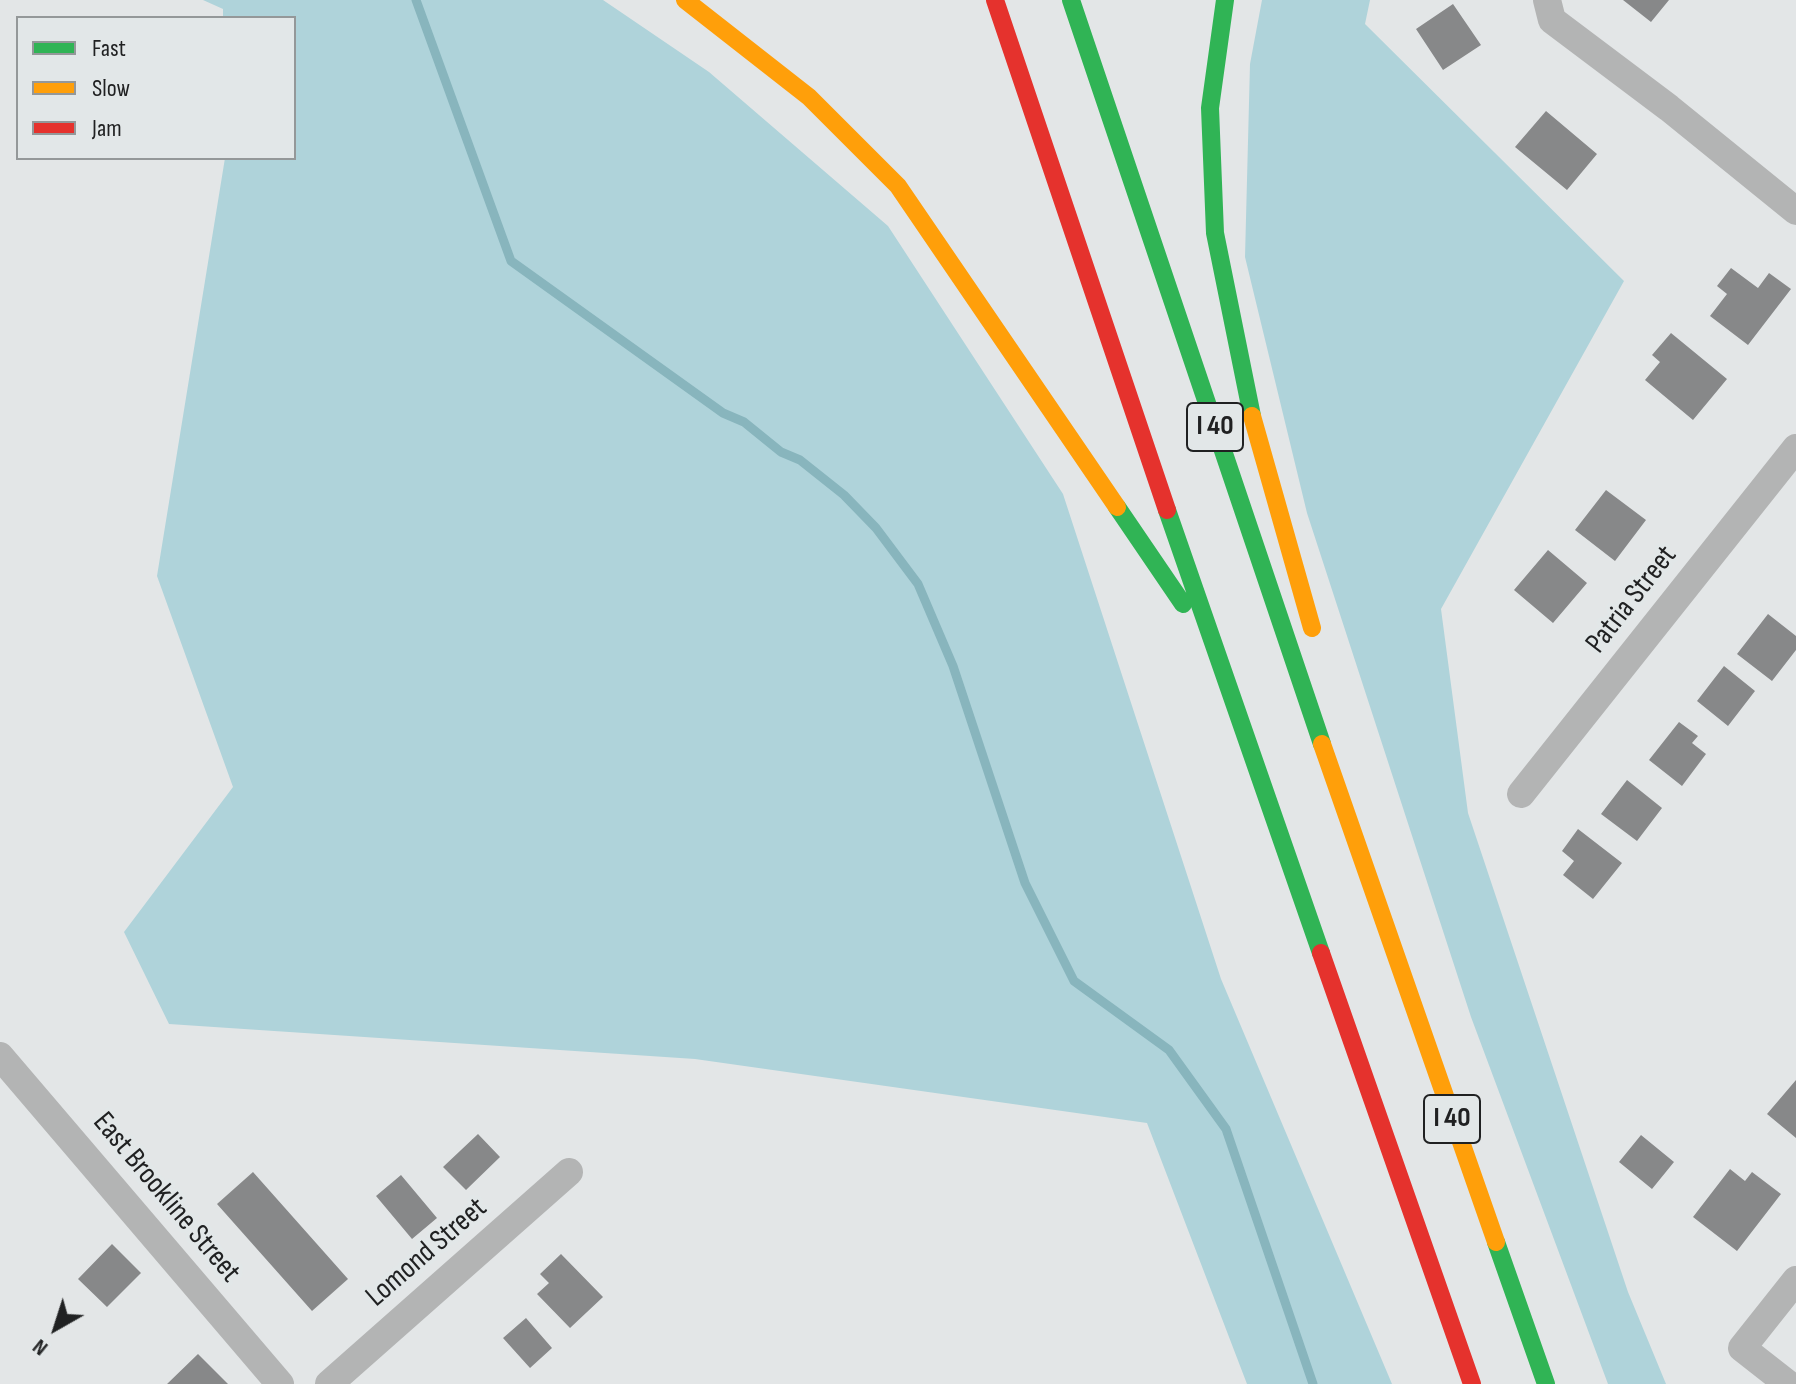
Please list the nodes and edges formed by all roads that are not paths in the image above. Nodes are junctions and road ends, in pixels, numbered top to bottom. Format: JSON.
{"nodes":[{"id":1,"x":685,"y":0,"type":"edge"},
{"id":2,"x":995,"y":0,"type":"edge"},
{"id":3,"x":1071,"y":0,"type":"edge"},
{"id":4,"x":1225,"y":0,"type":"edge"},
{"id":5,"x":1547,"y":0,"type":"edge"},
{"id":6,"x":1796,"y":211,"type":"edge"},
{"id":7,"x":1796,"y":448,"type":"edge"},
{"id":8,"x":1316,"y":643,"type":"dead end"},
{"id":9,"x":1215,"y":652,"type":"junction"},
{"id":10,"x":1329,"y":703,"type":"dead end"},
{"id":11,"x":1521,"y":794,"type":"dead end"},
{"id":12,"x":1359,"y":854,"type":"junction"},
{"id":13,"x":0,"y":1056,"type":"edge"},
{"id":14,"x":569,"y":1172,"type":"dead end"},
{"id":15,"x":1796,"y":1280,"type":"edge"},
{"id":16,"x":280,"y":1384,"type":"edge"},
{"id":17,"x":329,"y":1384,"type":"edge"},
{"id":18,"x":1472,"y":1384,"type":"edge"},
{"id":19,"x":1546,"y":1384,"type":"edge"},
{"id":20,"x":1788,"y":1384,"type":"edge"}],
"edges":[{"from":1,"to":9,"type":"highway"},
{"from":2,"to":9,"type":"highway","number":"I 40"},
{"from":3,"to":12,"type":"highway","number":"I 40"},
{"from":4,"to":8,"type":"highway"},
{"from":5,"to":6,"type":"street"},
{"from":7,"to":11,"type":"street","name":"Patria Street"},
{"from":9,"to":18,"type":"highway","number":"I 40"},
{"from":10,"to":12,"type":"highway"},
{"from":12,"to":19,"type":"highway","number":"I 40"},
{"from":13,"to":16,"type":"street","name":"East Brookline Street"},
{"from":14,"to":17,"type":"street","name":"Lomond Street"},
{"from":15,"to":20,"type":"street"}]}
